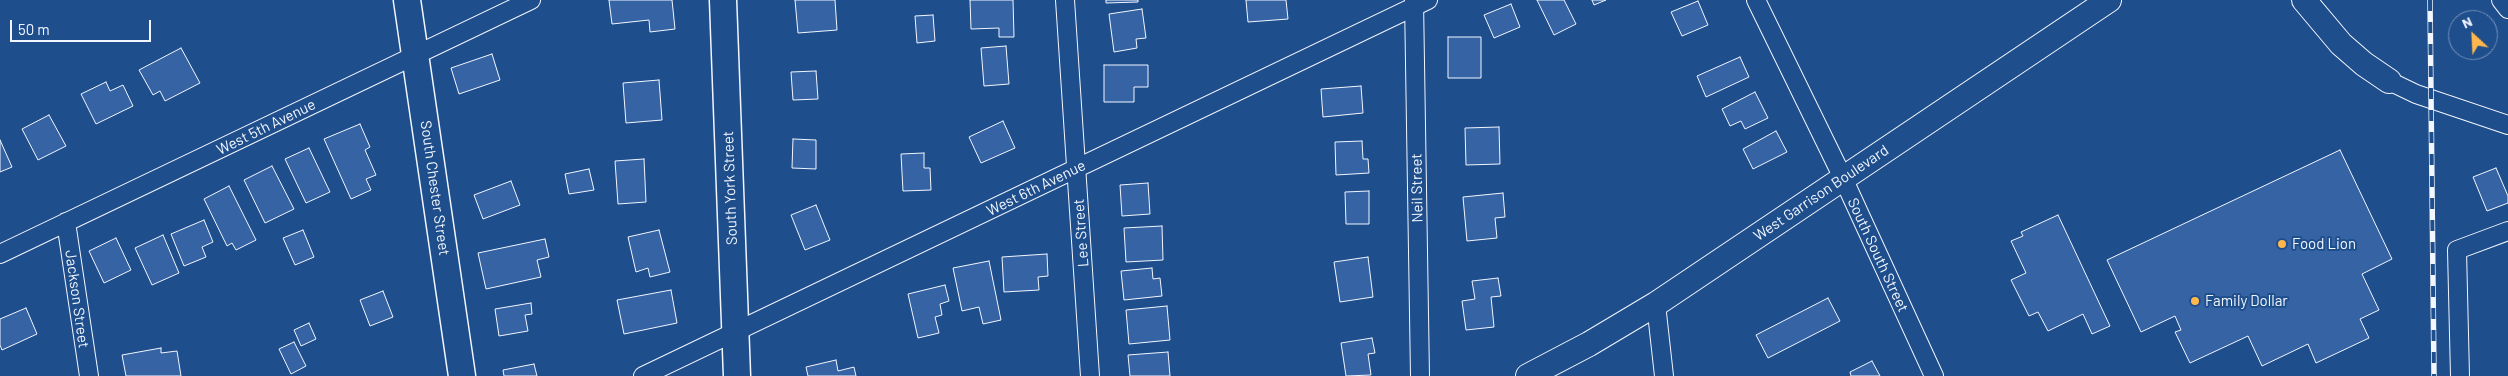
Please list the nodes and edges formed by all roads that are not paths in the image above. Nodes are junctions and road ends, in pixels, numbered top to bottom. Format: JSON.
{"nodes":[{"id":1,"x":407,"y":0,"type":"edge"},
{"id":2,"x":532,"y":0,"type":"edge"},
{"id":3,"x":723,"y":0,"type":"edge"},
{"id":4,"x":1065,"y":0,"type":"edge"},
{"id":5,"x":1756,"y":0,"type":"edge"},
{"id":6,"x":2109,"y":0,"type":"edge"},
{"id":7,"x":2304,"y":0,"type":"edge"},
{"id":8,"x":2501,"y":0,"type":"edge"},
{"id":9,"x":1418,"y":2,"type":"edge"},
{"id":10,"x":2508,"y":9,"type":"edge"},
{"id":11,"x":416,"y":55,"type":"junction"},
{"id":12,"x":2389,"y":81,"type":"joint"},
{"id":13,"x":2508,"y":125,"type":"edge"},
{"id":14,"x":1077,"y":168,"type":"junction"},
{"id":15,"x":1842,"y":178,"type":"junction"},
{"id":16,"x":66,"y":222,"type":"junction"},
{"id":17,"x":2508,"y":231,"type":"edge"},
{"id":18,"x":0,"y":254,"type":"edge"},
{"id":19,"x":1656,"y":304,"type":"junction"},
{"id":20,"x":736,"y":332,"type":"junction"},
{"id":21,"x":88,"y":376,"type":"edge"},
{"id":22,"x":462,"y":376,"type":"edge"},
{"id":23,"x":643,"y":376,"type":"edge"},
{"id":24,"x":737,"y":376,"type":"edge"},
{"id":25,"x":1090,"y":376,"type":"edge"},
{"id":26,"x":1420,"y":376,"type":"edge"},
{"id":27,"x":1528,"y":376,"type":"edge"},
{"id":28,"x":1664,"y":376,"type":"edge"},
{"id":29,"x":1934,"y":376,"type":"edge"},
{"id":30,"x":2460,"y":376,"type":"edge"}],
"edges":[{"from":1,"to":11,"type":"main road","name":"South Chester Street"},
{"from":2,"to":11,"type":"street","name":"West 5th Avenue"},
{"from":3,"to":20,"type":"main road","name":"South York Street"},
{"from":4,"to":14,"type":"street","name":"Lee Street"},
{"from":5,"to":15,"type":"street","name":"South South Street"},
{"from":6,"to":15,"type":"main road","name":"West Garrison Boulevard"},
{"from":7,"to":12,"type":"main road"},
{"from":8,"to":10,"type":"street"},
{"from":9,"to":14,"type":"street","name":"West 6th Avenue"},
{"from":9,"to":26,"type":"street","name":"Neil Street"},
{"from":11,"to":16,"type":"street","name":"West 5th Avenue"},
{"from":11,"to":22,"type":"main road","name":"South Chester Street"},
{"from":12,"to":13,"type":"street"},
{"from":14,"to":20,"type":"street","name":"West 6th Avenue"},
{"from":14,"to":25,"type":"street","name":"Lee Street"},
{"from":15,"to":19,"type":"main road","name":"West Garrison Boulevard"},
{"from":15,"to":29,"type":"street","name":"South South Street"},
{"from":16,"to":18,"type":"street","name":"West 5th Avenue"},
{"from":16,"to":21,"type":"street","name":"Jackson Street"},
{"from":17,"to":30,"type":"street"},
{"from":19,"to":27,"type":"main road","name":"West Garrison Boulevard"},
{"from":19,"to":28,"type":"street"},
{"from":20,"to":23,"type":"street","name":"West 6th Avenue"},
{"from":20,"to":24,"type":"main road","name":"South York Street"}]}
